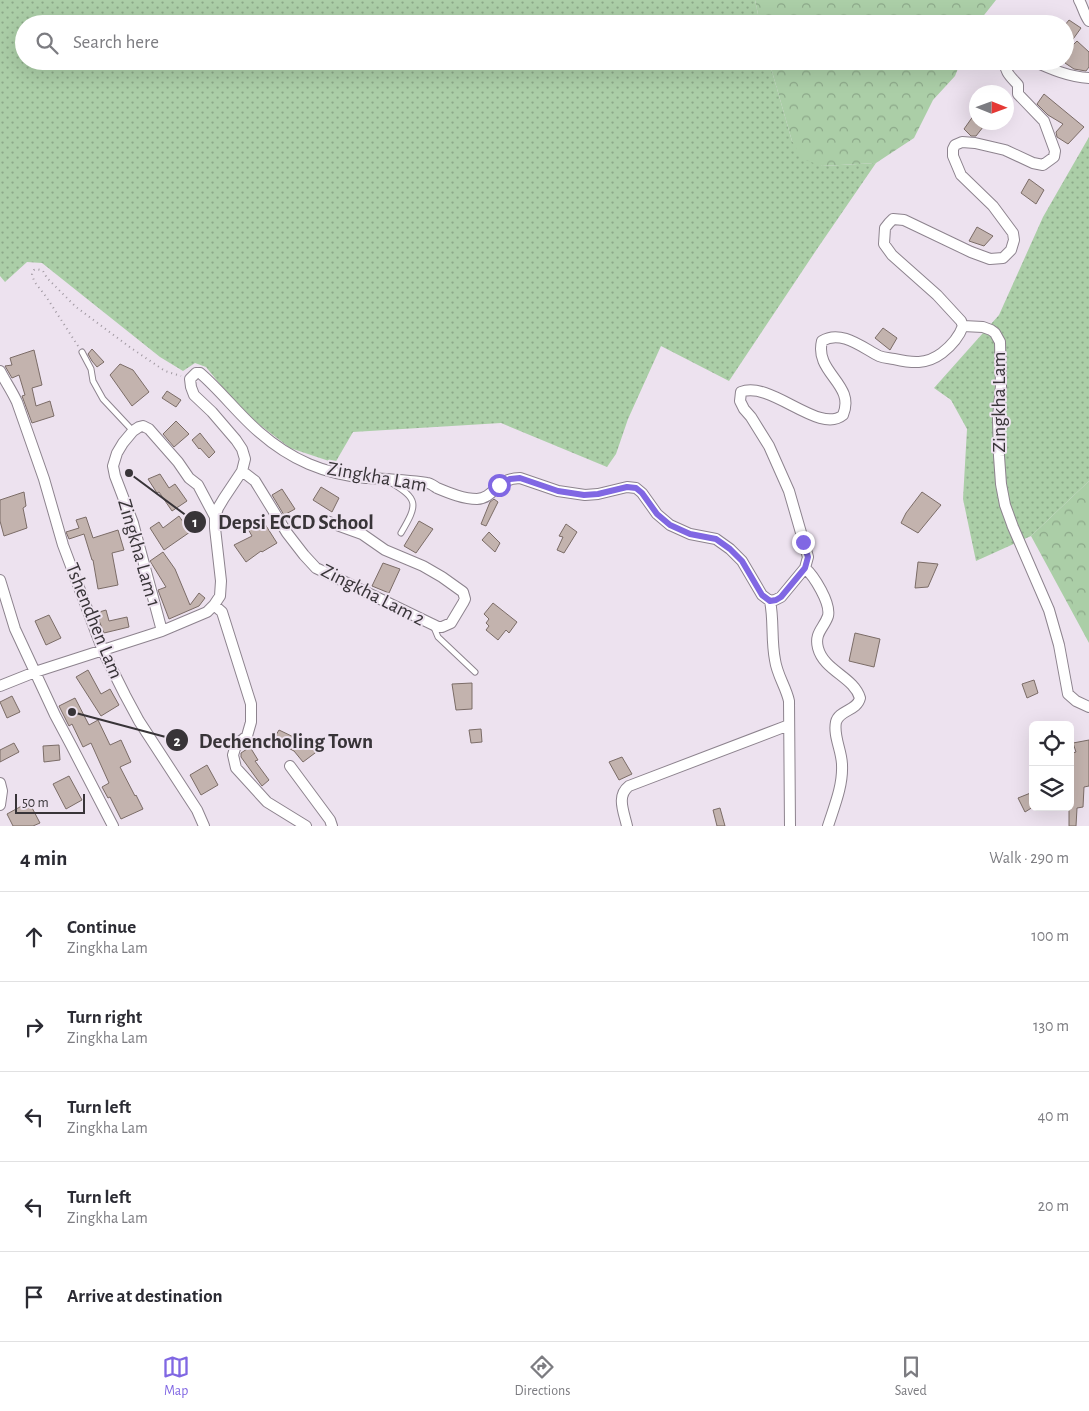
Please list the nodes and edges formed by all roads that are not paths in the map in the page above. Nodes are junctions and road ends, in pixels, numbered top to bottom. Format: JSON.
{"nodes":[{"id":1,"x":1079,"y":0,"type":"edge"},
{"id":2,"x":1089,"y":20,"type":"edge"},
{"id":3,"x":1006,"y":70,"type":"edge"},
{"id":4,"x":1054,"y":70,"type":"edge"},
{"id":5,"x":1089,"y":78,"type":"edge"},
{"id":6,"x":963,"y":326,"type":"junction"},
{"id":7,"x":82,"y":352,"type":"road end"},
{"id":8,"x":0,"y":370,"type":"edge"},
{"id":9,"x":133,"y":431,"type":"junction"},
{"id":10,"x":242,"y":471,"type":"junction"},
{"id":11,"x":385,"y":479,"type":"junction"},
{"id":12,"x":216,"y":517,"type":"junction"},
{"id":13,"x":326,"y":521,"type":"dead end"},
{"id":14,"x":401,"y":533,"type":"dead end"},
{"id":15,"x":805,"y":568,"type":"junction"},
{"id":16,"x":0,"y":583,"type":"edge"},
{"id":17,"x":770,"y":601,"type":"junction"},
{"id":18,"x":214,"y":605,"type":"junction"},
{"id":19,"x":433,"y":625,"type":"junction"},
{"id":20,"x":162,"y":631,"type":"junction"},
{"id":21,"x":103,"y":651,"type":"junction"},
{"id":22,"x":36,"y":672,"type":"junction"},
{"id":23,"x":475,"y":672,"type":"dead end"},
{"id":24,"x":0,"y":686,"type":"edge"},
{"id":25,"x":1089,"y":707,"type":"edge"},
{"id":26,"x":789,"y":725,"type":"junction"},
{"id":27,"x":290,"y":766,"type":"dead end"},
{"id":28,"x":0,"y":783,"type":"edge"},
{"id":29,"x":0,"y":806,"type":"edge"},
{"id":30,"x":112,"y":826,"type":"edge"},
{"id":31,"x":204,"y":826,"type":"edge"},
{"id":32,"x":306,"y":826,"type":"edge"},
{"id":33,"x":332,"y":826,"type":"edge"},
{"id":34,"x":627,"y":826,"type":"edge"},
{"id":35,"x":790,"y":826,"type":"edge"},
{"id":36,"x":828,"y":826,"type":"edge"}],
"edges":[{"from":1,"to":2,"type":"street"},
{"from":3,"to":6,"type":"street"},
{"from":4,"to":5,"type":"street"},
{"from":6,"to":15,"type":"street"},
{"from":6,"to":25,"type":"street","name":"Zingkha Lam"},
{"from":7,"to":9,"type":"lane"},
{"from":8,"to":21,"type":"street","name":"Tshendhen Lam"},
{"from":9,"to":12,"type":"street"},
{"from":9,"to":20,"type":"street","name":"Zingkha Lam 1"},
{"from":10,"to":11,"type":"street","name":"Zingkha Lam"},
{"from":10,"to":12,"type":"street"},
{"from":10,"to":19,"type":"street","name":"Zingkha Lam 2"},
{"from":11,"to":14,"type":"lane"},
{"from":11,"to":17,"type":"street","name":"Zingkha Lam"},
{"from":12,"to":18,"type":"street"},
{"from":13,"to":19,"type":"street","name":"Zingkha Lam 2"},
{"from":15,"to":17,"type":"street"},
{"from":15,"to":36,"type":"street"},
{"from":16,"to":22,"type":"street"},
{"from":17,"to":26,"type":"street"},
{"from":18,"to":20,"type":"street"},
{"from":18,"to":32,"type":"street"},
{"from":19,"to":23,"type":"lane"},
{"from":20,"to":21,"type":"street"},
{"from":21,"to":22,"type":"street"},
{"from":21,"to":31,"type":"street","name":"Tshendhen Lam"},
{"from":22,"to":24,"type":"street"},
{"from":22,"to":30,"type":"street"},
{"from":26,"to":34,"type":"street"},
{"from":26,"to":35,"type":"street"},
{"from":27,"to":33,"type":"street"},
{"from":28,"to":29,"type":"street"}]}
